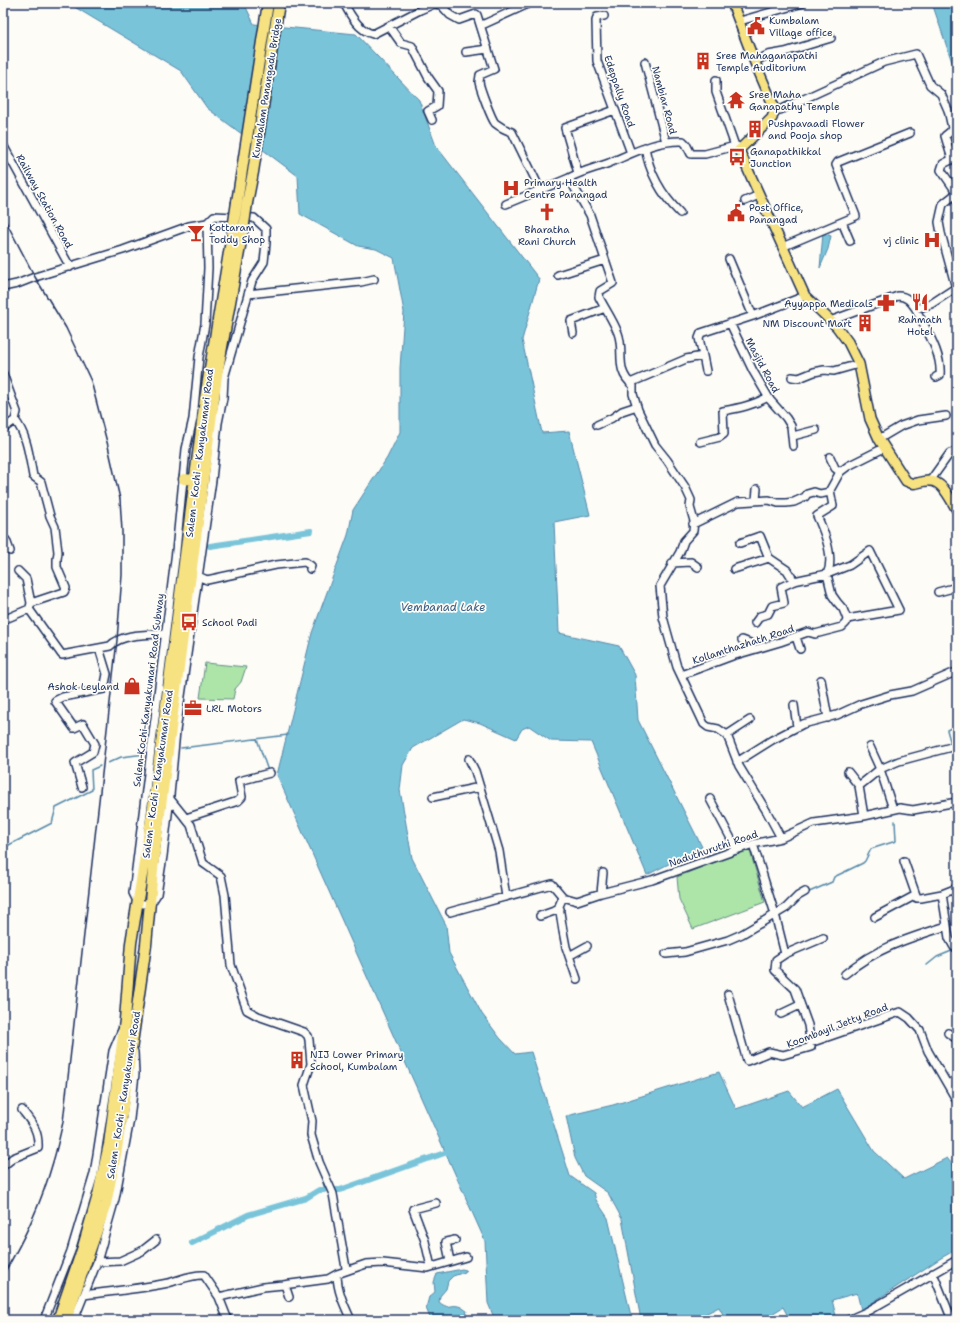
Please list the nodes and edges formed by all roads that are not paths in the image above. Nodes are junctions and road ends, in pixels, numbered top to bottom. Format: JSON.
{"nodes":[{"id":1,"x":268,"y":3,"type":"edge"},
{"id":2,"x":279,"y":3,"type":"edge"},
{"id":3,"x":344,"y":3,"type":"edge"},
{"id":4,"x":732,"y":3,"type":"edge"},
{"id":5,"x":803,"y":3,"type":"edge"},
{"id":6,"x":528,"y":4,"type":"dead end"},
{"id":7,"x":604,"y":16,"type":"dead end"},
{"id":8,"x":740,"y":21,"type":"junction"},
{"id":9,"x":482,"y":25,"type":"junction"},
{"id":10,"x":389,"y":26,"type":"junction"},
{"id":11,"x":831,"y":38,"type":"dead end"},
{"id":12,"x":488,"y":49,"type":"junction"},
{"id":13,"x":466,"y":52,"type":"dead end"},
{"id":14,"x":755,"y":61,"type":"junction"},
{"id":15,"x":645,"y":62,"type":"dead end"},
{"id":16,"x":716,"y":80,"type":"dead end"},
{"id":17,"x":775,"y":109,"type":"junction"},
{"id":18,"x":615,"y":110,"type":"junction"},
{"id":19,"x":432,"y":120,"type":"dead end"},
{"id":20,"x":910,"y":133,"type":"dead end"},
{"id":21,"x":666,"y":142,"type":"junction"},
{"id":22,"x":3,"y":144,"type":"edge"},
{"id":23,"x":645,"y":147,"type":"junction"},
{"id":24,"x":737,"y":148,"type":"junction"},
{"id":25,"x":631,"y":153,"type":"junction"},
{"id":26,"x":578,"y":173,"type":"junction"},
{"id":27,"x":569,"y":178,"type":"junction"},
{"id":28,"x":540,"y":189,"type":"junction"},
{"id":29,"x":957,"y":193,"type":"edge"},
{"id":30,"x":759,"y":195,"type":"junction"},
{"id":31,"x":745,"y":201,"type":"dead end"},
{"id":32,"x":242,"y":202,"type":"junction"},
{"id":33,"x":506,"y":204,"type":"dead end"},
{"id":34,"x":680,"y":213,"type":"dead end"},
{"id":35,"x":235,"y":221,"type":"junction"},
{"id":36,"x":842,"y":222,"type":"junction"},
{"id":37,"x":207,"y":223,"type":"junction"},
{"id":38,"x":850,"y":242,"type":"dead end"},
{"id":39,"x":782,"y":247,"type":"junction"},
{"id":40,"x":605,"y":260,"type":"junction"},
{"id":41,"x":729,"y":260,"type":"dead end"},
{"id":42,"x":70,"y":267,"type":"junction"},
{"id":43,"x":558,"y":275,"type":"dead end"},
{"id":44,"x":374,"y":279,"type":"dead end"},
{"id":45,"x":3,"y":287,"type":"edge"},
{"id":46,"x":956,"y":287,"type":"edge"},
{"id":47,"x":248,"y":294,"type":"junction"},
{"id":48,"x":805,"y":296,"type":"junction"},
{"id":49,"x":605,"y":308,"type":"junction"},
{"id":50,"x":916,"y":309,"type":"junction"},
{"id":51,"x":752,"y":316,"type":"junction"},
{"id":52,"x":830,"y":321,"type":"junction"},
{"id":53,"x":730,"y":323,"type":"junction"},
{"id":54,"x":573,"y":333,"type":"dead end"},
{"id":55,"x":703,"y":356,"type":"junction"},
{"id":56,"x":859,"y":364,"type":"junction"},
{"id":57,"x":706,"y":371,"type":"dead end"},
{"id":58,"x":3,"y":374,"type":"edge"},
{"id":59,"x":792,"y":377,"type":"dead end"},
{"id":60,"x":936,"y":377,"type":"dead end"},
{"id":61,"x":632,"y":384,"type":"junction"},
{"id":62,"x":6,"y":390,"type":"edge"},
{"id":63,"x":768,"y":397,"type":"junction"},
{"id":64,"x":637,"y":406,"type":"junction"},
{"id":65,"x":946,"y":416,"type":"dead end"},
{"id":66,"x":15,"y":420,"type":"junction"},
{"id":67,"x":597,"y":425,"type":"dead end"},
{"id":68,"x":3,"y":429,"type":"edge"},
{"id":69,"x":816,"y":430,"type":"dead end"},
{"id":70,"x":793,"y":436,"type":"junction"},
{"id":71,"x":879,"y":439,"type":"junction"},
{"id":72,"x":700,"y":442,"type":"dead end"},
{"id":73,"x":794,"y":446,"type":"dead end"},
{"id":74,"x":884,"y":448,"type":"junction"},
{"id":75,"x":957,"y":451,"type":"edge"},
{"id":76,"x":830,"y":457,"type":"dead end"},
{"id":77,"x":840,"y":472,"type":"junction"},
{"id":78,"x":184,"y":479,"type":"junction"},
{"id":79,"x":195,"y":480,"type":"junction"},
{"id":80,"x":930,"y":481,"type":"junction"},
{"id":81,"x":757,"y":489,"type":"dead end"},
{"id":82,"x":830,"y":492,"type":"junction"},
{"id":83,"x":756,"y":500,"type":"junction"},
{"id":84,"x":957,"y":510,"type":"edge"},
{"id":85,"x":693,"y":524,"type":"junction"},
{"id":86,"x":3,"y":539,"type":"edge"},
{"id":87,"x":740,"y":543,"type":"dead end"},
{"id":88,"x":10,"y":552,"type":"dead end"},
{"id":89,"x":770,"y":558,"type":"junction"},
{"id":90,"x":672,"y":563,"type":"junction"},
{"id":91,"x":698,"y":567,"type":"dead end"},
{"id":92,"x":310,"y":569,"type":"dead end"},
{"id":93,"x":734,"y":569,"type":"dead end"},
{"id":94,"x":18,"y":571,"type":"dead end"},
{"id":95,"x":827,"y":574,"type":"junction"},
{"id":96,"x":198,"y":576,"type":"junction"},
{"id":97,"x":794,"y":581,"type":"junction"},
{"id":98,"x":957,"y":587,"type":"edge"},
{"id":99,"x":938,"y":592,"type":"dead end"},
{"id":100,"x":30,"y":606,"type":"junction"},
{"id":101,"x":847,"y":619,"type":"junction"},
{"id":102,"x":3,"y":620,"type":"edge"},
{"id":103,"x":755,"y":623,"type":"dead end"},
{"id":104,"x":165,"y":634,"type":"junction"},
{"id":105,"x":796,"y":637,"type":"junction"},
{"id":106,"x":742,"y":640,"type":"dead end"},
{"id":107,"x":99,"y":648,"type":"junction"},
{"id":108,"x":752,"y":649,"type":"junction"},
{"id":109,"x":800,"y":649,"type":"dead end"},
{"id":110,"x":953,"y":673,"type":"dead end"},
{"id":111,"x":681,"y":675,"type":"junction"},
{"id":112,"x":821,"y":680,"type":"dead end"},
{"id":113,"x":794,"y":705,"type":"dead end"},
{"id":114,"x":828,"y":718,"type":"junction"},
{"id":115,"x":750,"y":720,"type":"dead end"},
{"id":116,"x":797,"y":727,"type":"junction"},
{"id":117,"x":727,"y":734,"type":"junction"},
{"id":118,"x":955,"y":746,"type":"dead end"},
{"id":119,"x":870,"y":747,"type":"dead end"},
{"id":120,"x":469,"y":759,"type":"dead end"},
{"id":121,"x":737,"y":762,"type":"junction"},
{"id":122,"x":880,"y":769,"type":"junction"},
{"id":123,"x":848,"y":772,"type":"dead end"},
{"id":124,"x":270,"y":773,"type":"dead end"},
{"id":125,"x":859,"y":786,"type":"junction"},
{"id":126,"x":82,"y":787,"type":"dead end"},
{"id":127,"x":480,"y":787,"type":"junction"},
{"id":128,"x":433,"y":797,"type":"dead end"},
{"id":129,"x":170,"y":799,"type":"junction"},
{"id":130,"x":710,"y":799,"type":"dead end"},
{"id":131,"x":957,"y":802,"type":"edge"},
{"id":132,"x":893,"y":809,"type":"junction"},
{"id":133,"x":864,"y":816,"type":"junction"},
{"id":134,"x":186,"y":818,"type":"junction"},
{"id":135,"x":781,"y":838,"type":"junction"},
{"id":136,"x":753,"y":844,"type":"junction"},
{"id":137,"x":737,"y":850,"type":"junction"},
{"id":138,"x":904,"y":861,"type":"dead end"},
{"id":139,"x":603,"y":873,"type":"dead end"},
{"id":140,"x":957,"y":888,"type":"edge"},
{"id":141,"x":805,"y":892,"type":"dead end"},
{"id":142,"x":601,"y":893,"type":"junction"},
{"id":143,"x":942,"y":894,"type":"junction"},
{"id":144,"x":916,"y":895,"type":"junction"},
{"id":145,"x":506,"y":897,"type":"junction"},
{"id":146,"x":562,"y":897,"type":"junction"},
{"id":147,"x":138,"y":903,"type":"junction"},
{"id":148,"x":150,"y":905,"type":"junction"},
{"id":149,"x":560,"y":909,"type":"junction"},
{"id":150,"x":450,"y":912,"type":"dead end"},
{"id":151,"x":775,"y":914,"type":"junction"},
{"id":152,"x":540,"y":916,"type":"dead end"},
{"id":153,"x":875,"y":917,"type":"dead end"},
{"id":154,"x":947,"y":926,"type":"junction"},
{"id":155,"x":823,"y":938,"type":"dead end"},
{"id":156,"x":587,"y":946,"type":"dead end"},
{"id":157,"x":956,"y":947,"type":"edge"},
{"id":158,"x":666,"y":954,"type":"dead end"},
{"id":159,"x":785,"y":954,"type":"junction"},
{"id":160,"x":569,"y":956,"type":"junction"},
{"id":161,"x":845,"y":974,"type":"dead end"},
{"id":162,"x":577,"y":979,"type":"dead end"},
{"id":163,"x":728,"y":994,"type":"dead end"},
{"id":164,"x":800,"y":1005,"type":"junction"},
{"id":165,"x":781,"y":1014,"type":"dead end"},
{"id":166,"x":125,"y":1020,"type":"junction"},
{"id":167,"x":133,"y":1030,"type":"junction"},
{"id":168,"x":948,"y":1033,"type":"dead end"},
{"id":169,"x":957,"y":1039,"type":"edge"},
{"id":170,"x":810,"y":1043,"type":"junction"},
{"id":171,"x":957,"y":1079,"type":"edge"},
{"id":172,"x":948,"y":1084,"type":"junction"},
{"id":173,"x":957,"y":1101,"type":"edge"},
{"id":174,"x":22,"y":1110,"type":"dead end"},
{"id":175,"x":3,"y":1166,"type":"edge"},
{"id":176,"x":436,"y":1203,"type":"dead end"},
{"id":177,"x":156,"y":1240,"type":"dead end"},
{"id":178,"x":455,"y":1240,"type":"dead end"},
{"id":179,"x":466,"y":1257,"type":"dead end"},
{"id":180,"x":957,"y":1260,"type":"edge"},
{"id":181,"x":450,"y":1261,"type":"junction"},
{"id":182,"x":97,"y":1262,"type":"junction"},
{"id":183,"x":431,"y":1267,"type":"junction"},
{"id":184,"x":345,"y":1272,"type":"junction"},
{"id":185,"x":933,"y":1273,"type":"junction"},
{"id":186,"x":337,"y":1274,"type":"junction"},
{"id":187,"x":285,"y":1285,"type":"junction"},
{"id":188,"x":80,"y":1294,"type":"junction"},
{"id":189,"x":219,"y":1297,"type":"junction"},
{"id":190,"x":289,"y":1297,"type":"dead end"},
{"id":191,"x":950,"y":1315,"type":"dead end"},
{"id":192,"x":856,"y":1318,"type":"edge"},
{"id":193,"x":44,"y":1320,"type":"edge"},
{"id":194,"x":58,"y":1320,"type":"edge"},
{"id":195,"x":66,"y":1320,"type":"edge"},
{"id":196,"x":74,"y":1320,"type":"edge"},
{"id":197,"x":228,"y":1320,"type":"edge"},
{"id":198,"x":351,"y":1320,"type":"edge"},
{"id":199,"x":848,"y":1320,"type":"edge"}],
"edges":[{"from":1,"to":32,"type":"highway","name":"Kumbalam Panangadu Bridge"},
{"from":2,"to":32,"type":"highway","name":"Kumbalam Panangadu Bridge"},
{"from":3,"to":10,"type":"street"},
{"from":4,"to":8,"type":"main road"},
{"from":5,"to":8,"type":"street"},
{"from":6,"to":9,"type":"street"},
{"from":7,"to":18,"type":"street","name":"Edeppally Road"},
{"from":8,"to":14,"type":"main road"},
{"from":9,"to":10,"type":"street"},
{"from":9,"to":12,"type":"street"},
{"from":10,"to":19,"type":"street"},
{"from":11,"to":14,"type":"street"},
{"from":12,"to":13,"type":"street"},
{"from":12,"to":28,"type":"street"},
{"from":14,"to":17,"type":"main road"},
{"from":15,"to":21,"type":"street","name":"Nambiar Road"},
{"from":16,"to":24,"type":"street"},
{"from":17,"to":24,"type":"main road"},
{"from":17,"to":29,"type":"street"},
{"from":18,"to":25,"type":"street","name":"Edeppally Road"},
{"from":18,"to":26,"type":"street"},
{"from":20,"to":36,"type":"street"},
{"from":21,"to":23,"type":"street"},
{"from":21,"to":24,"type":"street"},
{"from":22,"to":42,"type":"street","name":"Railway Station Road"},
{"from":23,"to":25,"type":"street"},
{"from":23,"to":34,"type":"street"},
{"from":24,"to":30,"type":"main road"},
{"from":25,"to":26,"type":"street"},
{"from":26,"to":27,"type":"street"},
{"from":27,"to":28,"type":"street"},
{"from":27,"to":40,"type":"street"},
{"from":28,"to":33,"type":"street"},
{"from":29,"to":46,"type":"street"},
{"from":30,"to":31,"type":"street"},
{"from":30,"to":39,"type":"main road"},
{"from":32,"to":35,"type":"highway","bridge":true},
{"from":35,"to":37,"type":"street"},
{"from":35,"to":47,"type":"street"},
{"from":35,"to":79,"type":"highway","name":"Salem - Kochi - Kanyakumari Road"},
{"from":35,"to":148,"type":"highway","name":"Salem - Kochi - Kanyakumari Road"},
{"from":36,"to":38,"type":"street"},
{"from":36,"to":39,"type":"street"},
{"from":37,"to":42,"type":"street"},
{"from":37,"to":78,"type":"street","name":"Salem-Kochi-Kanyakumari Road Subway"},
{"from":39,"to":48,"type":"main road"},
{"from":40,"to":43,"type":"street"},
{"from":40,"to":49,"type":"street"},
{"from":41,"to":51,"type":"street"},
{"from":42,"to":45,"type":"street"},
{"from":44,"to":47,"type":"street"},
{"from":46,"to":50,"type":"street"},
{"from":47,"to":96,"type":"street"},
{"from":48,"to":51,"type":"street"},
{"from":48,"to":52,"type":"main road"},
{"from":49,"to":54,"type":"street"},
{"from":49,"to":61,"type":"street"},
{"from":50,"to":52,"type":"street"},
{"from":50,"to":60,"type":"street"},
{"from":51,"to":53,"type":"street"},
{"from":52,"to":56,"type":"main road"},
{"from":53,"to":55,"type":"street"},
{"from":53,"to":63,"type":"street","name":"Masjid Road"},
{"from":55,"to":57,"type":"street"},
{"from":55,"to":61,"type":"street"},
{"from":56,"to":59,"type":"street"},
{"from":56,"to":71,"type":"main road"},
{"from":58,"to":62,"type":"street"},
{"from":61,"to":64,"type":"street"},
{"from":62,"to":66,"type":"street"},
{"from":63,"to":70,"type":"street","name":"Masjid Road"},
{"from":63,"to":72,"type":"street"},
{"from":64,"to":67,"type":"street"},
{"from":64,"to":85,"type":"street"},
{"from":65,"to":71,"type":"street"},
{"from":66,"to":68,"type":"street"},
{"from":66,"to":100,"type":"street"},
{"from":69,"to":70,"type":"street"},
{"from":70,"to":73,"type":"street","name":"Masjid Road"},
{"from":71,"to":74,"type":"main road"},
{"from":74,"to":77,"type":"street"},
{"from":74,"to":80,"type":"main road"},
{"from":75,"to":80,"type":"street"},
{"from":76,"to":77,"type":"street"},
{"from":77,"to":82,"type":"street"},
{"from":78,"to":79,"type":"highway"},
{"from":78,"to":104,"type":"street","name":"Salem-Kochi-Kanyakumari Road Subway"},
{"from":79,"to":147,"type":"highway","name":"Salem - Kochi - Kanyakumari Road"},
{"from":80,"to":84,"type":"main road"},
{"from":81,"to":83,"type":"street"},
{"from":82,"to":83,"type":"street"},
{"from":82,"to":95,"type":"street"},
{"from":83,"to":85,"type":"street"},
{"from":85,"to":90,"type":"street"},
{"from":86,"to":88,"type":"street"},
{"from":87,"to":89,"type":"street"},
{"from":89,"to":93,"type":"street"},
{"from":89,"to":97,"type":"street"},
{"from":90,"to":91,"type":"street"},
{"from":90,"to":111,"type":"street"},
{"from":92,"to":96,"type":"street"},
{"from":94,"to":100,"type":"street"},
{"from":95,"to":97,"type":"street"},
{"from":95,"to":101,"type":"street"},
{"from":95,"to":101,"type":"street"},
{"from":96,"to":129,"type":"street"},
{"from":97,"to":103,"type":"street"},
{"from":98,"to":99,"type":"street"},
{"from":100,"to":102,"type":"street"},
{"from":100,"to":107,"type":"street"},
{"from":101,"to":105,"type":"street","name":"Kollamthazhath Road"},
{"from":104,"to":107,"type":"street"},
{"from":104,"to":147,"type":"street","name":"Salem-Kochi-Kanyakumari Road Subway"},
{"from":105,"to":108,"type":"street","name":"Kollamthazhath Road"},
{"from":105,"to":109,"type":"street"},
{"from":106,"to":108,"type":"street"},
{"from":107,"to":126,"type":"street"},
{"from":108,"to":111,"type":"street","name":"Kollamthazhath Road"},
{"from":110,"to":114,"type":"street"},
{"from":111,"to":117,"type":"street"},
{"from":112,"to":114,"type":"street"},
{"from":113,"to":116,"type":"street"},
{"from":114,"to":116,"type":"street"},
{"from":115,"to":117,"type":"street"},
{"from":116,"to":121,"type":"street"},
{"from":117,"to":121,"type":"street"},
{"from":118,"to":122,"type":"street"},
{"from":119,"to":122,"type":"street"},
{"from":120,"to":127,"type":"street"},
{"from":121,"to":135,"type":"street"},
{"from":122,"to":125,"type":"street"},
{"from":122,"to":132,"type":"street"},
{"from":123,"to":125,"type":"street"},
{"from":124,"to":134,"type":"street"},
{"from":125,"to":133,"type":"street"},
{"from":127,"to":128,"type":"street"},
{"from":127,"to":145,"type":"street"},
{"from":129,"to":134,"type":"street"},
{"from":129,"to":148,"type":"street"},
{"from":130,"to":137,"type":"street"},
{"from":131,"to":132,"type":"street","name":"Naduthuruthi Road"},
{"from":132,"to":133,"type":"street","name":"Naduthuruthi Road"},
{"from":133,"to":135,"type":"street","name":"Naduthuruthi Road"},
{"from":134,"to":184,"type":"street"},
{"from":135,"to":136,"type":"street","name":"Naduthuruthi Road"},
{"from":136,"to":137,"type":"street","name":"Naduthuruthi Road"},
{"from":136,"to":151,"type":"street"},
{"from":137,"to":142,"type":"street","name":"Naduthuruthi Road"},
{"from":138,"to":144,"type":"street"},
{"from":139,"to":142,"type":"street"},
{"from":140,"to":143,"type":"street"},
{"from":141,"to":151,"type":"street"},
{"from":142,"to":146,"type":"street","name":"Naduthuruthi Road"},
{"from":143,"to":144,"type":"street"},
{"from":143,"to":154,"type":"street"},
{"from":144,"to":153,"type":"street"},
{"from":145,"to":146,"type":"street"},
{"from":145,"to":150,"type":"street"},
{"from":146,"to":149,"type":"street"},
{"from":147,"to":148,"type":"street"},
{"from":147,"to":166,"type":"highway","name":"Salem - Kochi - Kanyakumari Road"},
{"from":148,"to":167,"type":"highway","name":"Salem - Kochi - Kanyakumari Road"},
{"from":149,"to":152,"type":"street"},
{"from":149,"to":160,"type":"street"},
{"from":151,"to":158,"type":"street"},
{"from":151,"to":159,"type":"street"},
{"from":154,"to":157,"type":"street"},
{"from":154,"to":161,"type":"street"},
{"from":155,"to":159,"type":"street"},
{"from":156,"to":160,"type":"street"},
{"from":159,"to":164,"type":"street"},
{"from":160,"to":162,"type":"street"},
{"from":163,"to":170,"type":"street","name":"Koombayil Jetty Road"},
{"from":164,"to":165,"type":"street"},
{"from":164,"to":170,"type":"street"},
{"from":166,"to":193,"type":"street"},
{"from":166,"to":194,"type":"highway","name":"Salem - Kochi - Kanyakumari Road"},
{"from":167,"to":182,"type":"street"},
{"from":167,"to":188,"type":"highway","name":"Salem - Kochi - Kanyakumari Road"},
{"from":168,"to":169,"type":"street"},
{"from":170,"to":172,"type":"street","name":"Koombayil Jetty Road"},
{"from":171,"to":172,"type":"street"},
{"from":172,"to":173,"type":"street","name":"Koombayil Jetty Road"},
{"from":174,"to":175,"type":"street"},
{"from":176,"to":183,"type":"street"},
{"from":177,"to":182,"type":"street"},
{"from":178,"to":181,"type":"street"},
{"from":179,"to":181,"type":"street"},
{"from":180,"to":185,"type":"street"},
{"from":181,"to":183,"type":"street"},
{"from":182,"to":188,"type":"street"},
{"from":183,"to":184,"type":"street"},
{"from":184,"to":186,"type":"street"},
{"from":185,"to":191,"type":"street"},
{"from":185,"to":192,"type":"street"},
{"from":186,"to":187,"type":"street"},
{"from":186,"to":198,"type":"street"},
{"from":187,"to":189,"type":"street"},
{"from":187,"to":190,"type":"street"},
{"from":188,"to":189,"type":"street"},
{"from":188,"to":195,"type":"highway","name":"Salem - Kochi - Kanyakumari Road"},
{"from":188,"to":196,"type":"street"},
{"from":189,"to":197,"type":"street"},
{"from":192,"to":199,"type":"street"}]}
